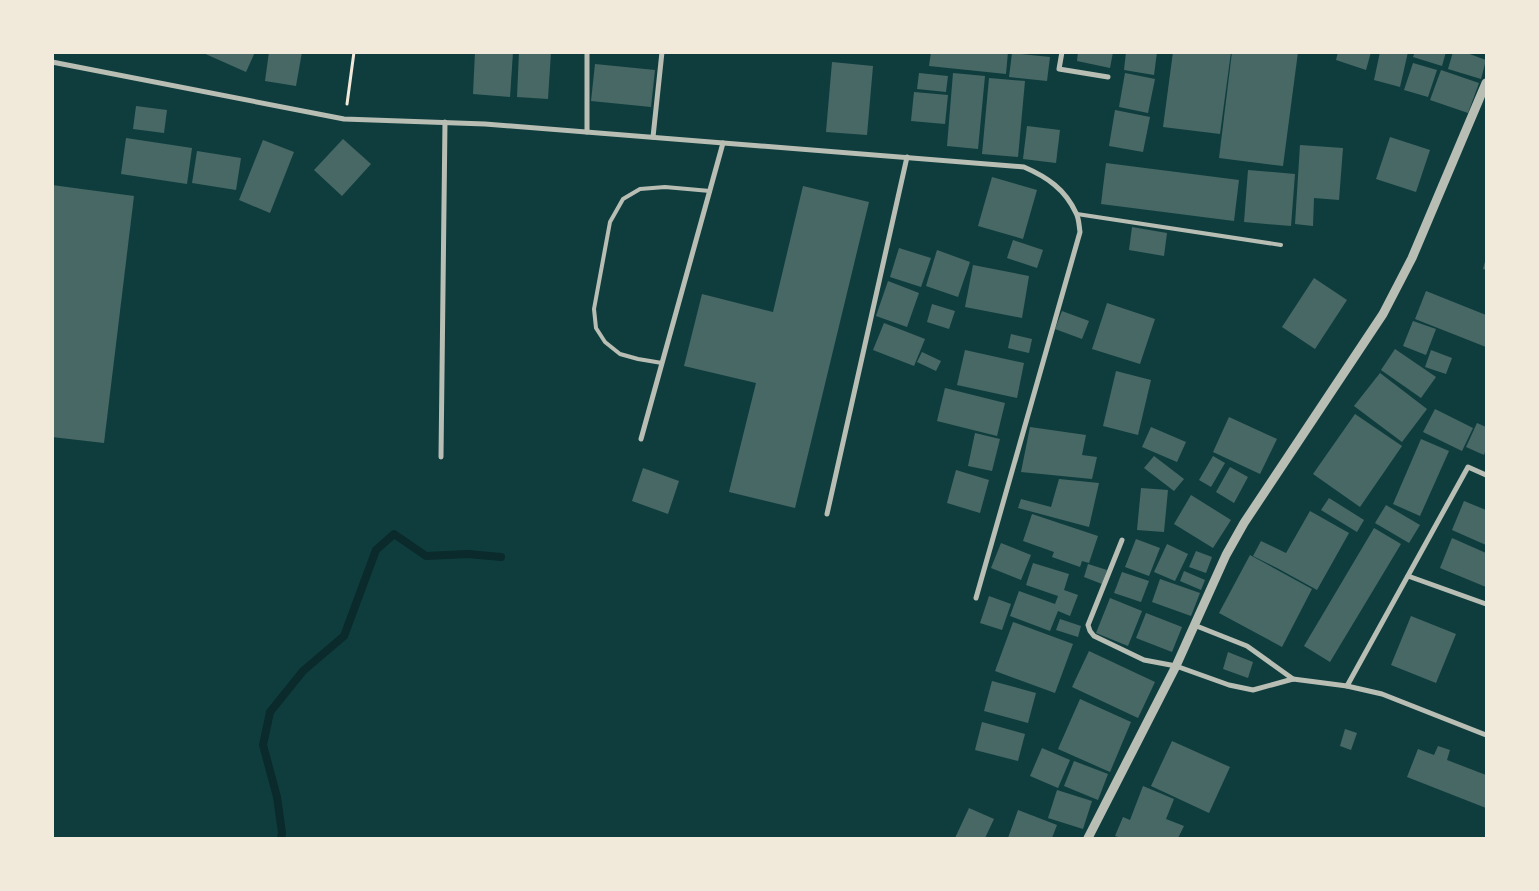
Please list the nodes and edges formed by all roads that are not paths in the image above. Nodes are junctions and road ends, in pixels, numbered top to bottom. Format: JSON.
{"nodes":[{"id":1,"x":587,"y":52,"type":"edge"},
{"id":2,"x":662,"y":52,"type":"edge"},
{"id":3,"x":1062,"y":52,"type":"edge"},
{"id":4,"x":52,"y":62,"type":"edge"},
{"id":5,"x":1108,"y":76,"type":"dead end"},
{"id":6,"x":1486,"y":83,"type":"edge"},
{"id":7,"x":445,"y":122,"type":"junction"},
{"id":8,"x":587,"y":132,"type":"junction"},
{"id":9,"x":653,"y":137,"type":"junction"},
{"id":10,"x":723,"y":143,"type":"junction"},
{"id":11,"x":907,"y":157,"type":"junction"},
{"id":12,"x":710,"y":191,"type":"junction"},
{"id":13,"x":1077,"y":214,"type":"junction"},
{"id":14,"x":1280,"y":245,"type":"dead end"},
{"id":15,"x":662,"y":363,"type":"junction"},
{"id":16,"x":641,"y":439,"type":"dead end"},
{"id":17,"x":441,"y":457,"type":"dead end"},
{"id":18,"x":1486,"y":475,"type":"edge"},
{"id":19,"x":827,"y":514,"type":"dead end"},
{"id":20,"x":1122,"y":540,"type":"dead end"},
{"id":21,"x":1408,"y":576,"type":"junction"},
{"id":22,"x":976,"y":598,"type":"dead end"},
{"id":23,"x":1486,"y":604,"type":"edge"},
{"id":24,"x":1194,"y":625,"type":"junction"},
{"id":25,"x":1176,"y":666,"type":"junction"},
{"id":26,"x":1293,"y":679,"type":"junction"},
{"id":27,"x":1347,"y":686,"type":"junction"},
{"id":28,"x":1486,"y":735,"type":"edge"},
{"id":29,"x":1088,"y":838,"type":"edge"}],
"edges":[{"from":1,"to":8,"type":"street"},
{"from":2,"to":9,"type":"street"},
{"from":3,"to":5,"type":"street"},
{"from":4,"to":7,"type":"street"},
{"from":6,"to":24,"type":"street"},
{"from":7,"to":8,"type":"street"},
{"from":7,"to":17,"type":"street"},
{"from":8,"to":9,"type":"street"},
{"from":9,"to":10,"type":"street"},
{"from":10,"to":11,"type":"street"},
{"from":10,"to":12,"type":"street"},
{"from":11,"to":13,"type":"street"},
{"from":11,"to":19,"type":"street"},
{"from":12,"to":15,"type":"street"},
{"from":12,"to":15,"type":"lane"},
{"from":13,"to":14,"type":"lane"},
{"from":13,"to":22,"type":"street"},
{"from":15,"to":16,"type":"street"},
{"from":18,"to":21,"type":"street"},
{"from":20,"to":25,"type":"street"},
{"from":21,"to":23,"type":"street"},
{"from":21,"to":27,"type":"street"},
{"from":24,"to":25,"type":"street"},
{"from":24,"to":26,"type":"street"},
{"from":25,"to":26,"type":"street"},
{"from":25,"to":29,"type":"street"},
{"from":26,"to":27,"type":"street"},
{"from":27,"to":28,"type":"street"}]}
